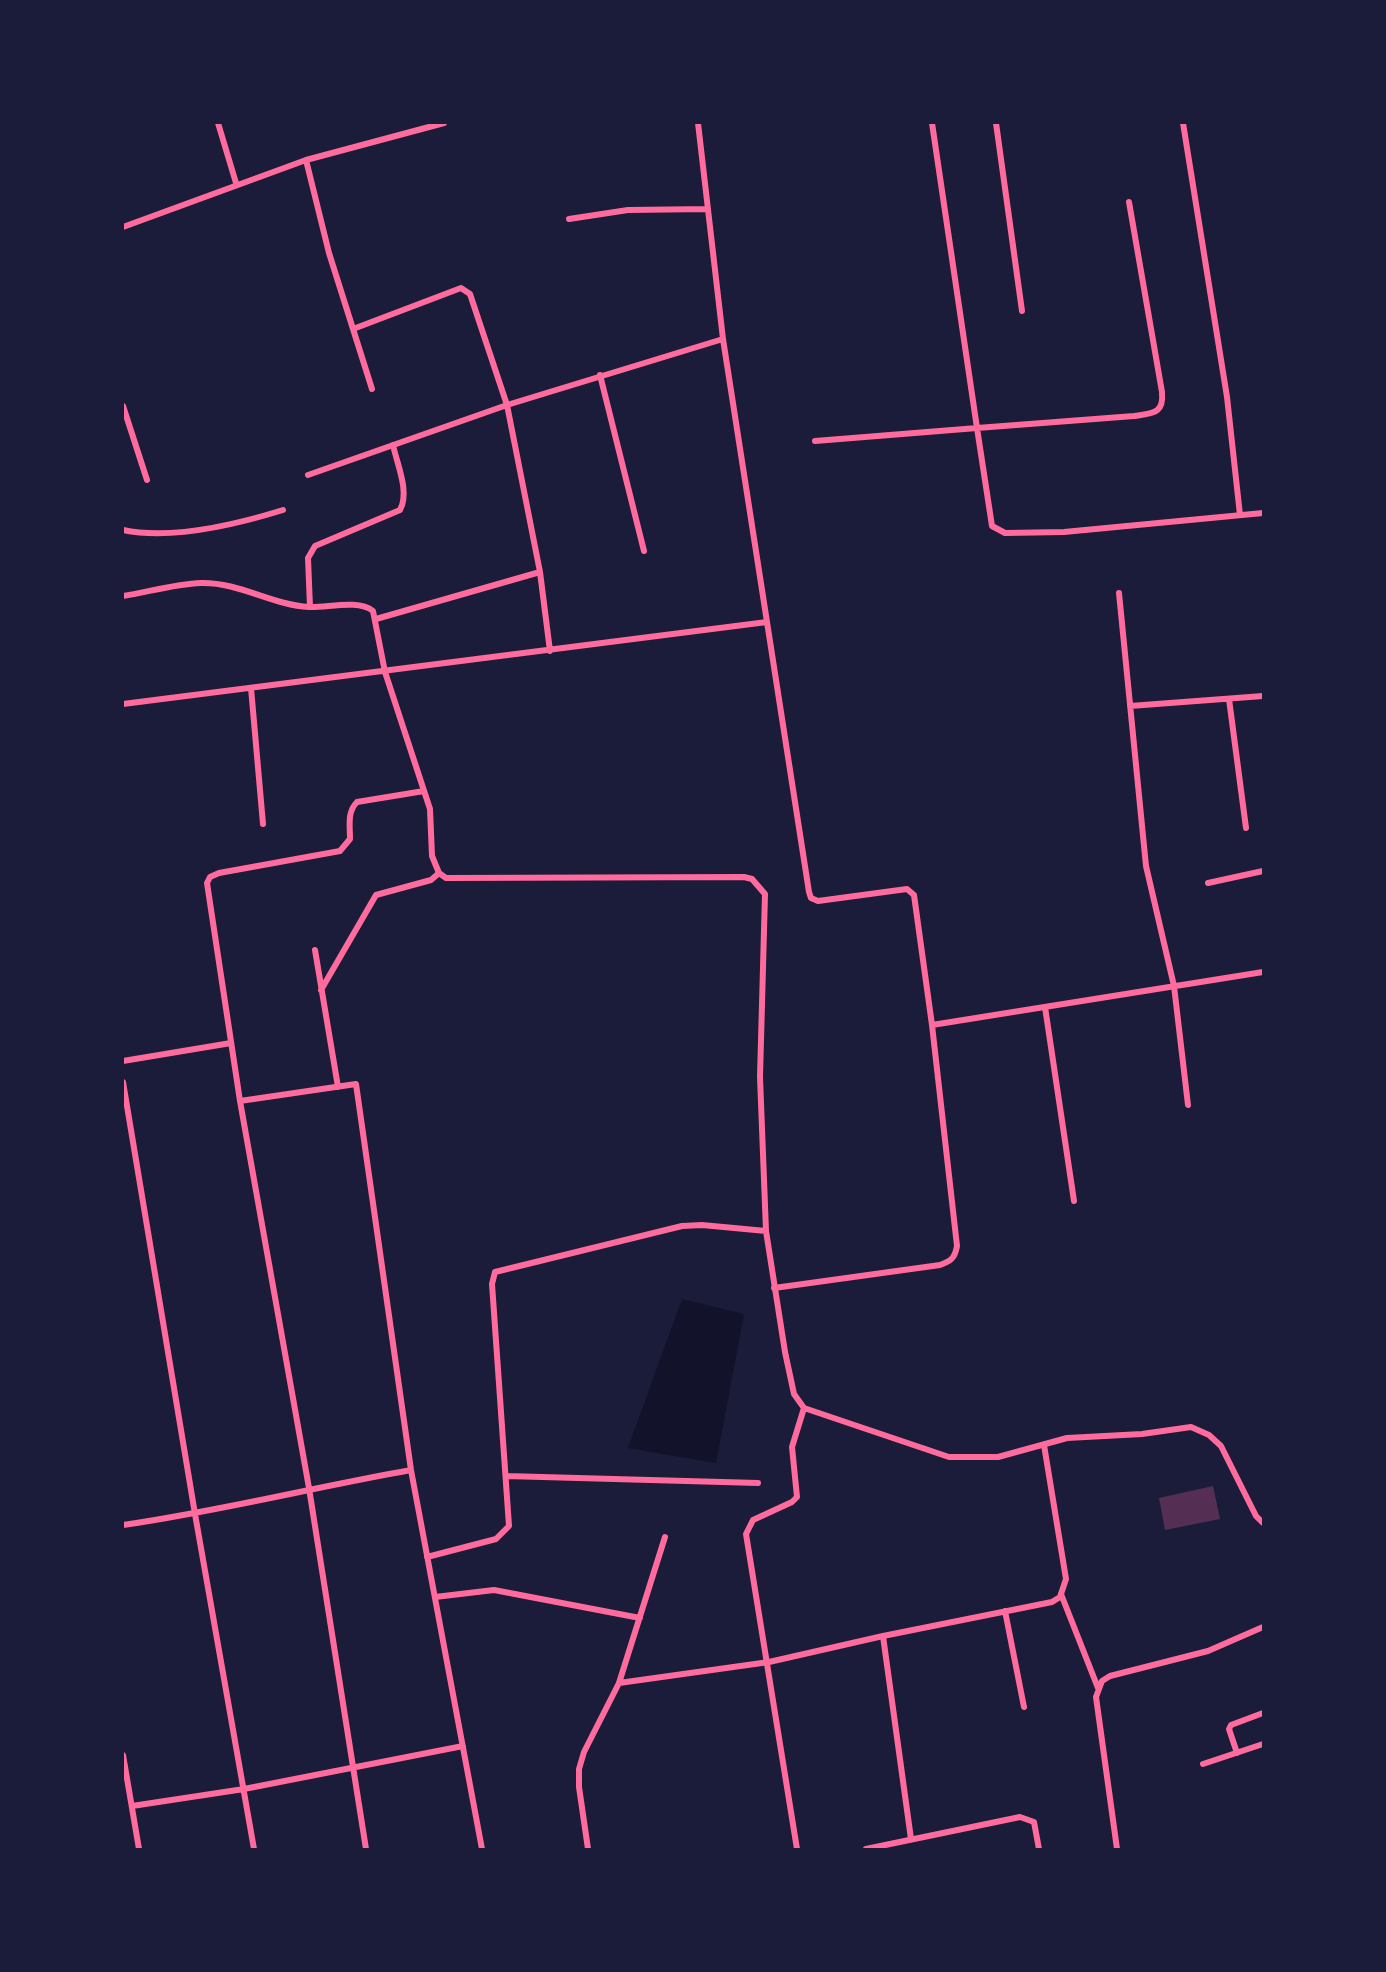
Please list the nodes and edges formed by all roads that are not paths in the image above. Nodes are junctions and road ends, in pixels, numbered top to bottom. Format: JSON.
{"nodes":[{"id":1,"x":218,"y":123,"type":"edge"},
{"id":2,"x":444,"y":123,"type":"edge"},
{"id":3,"x":698,"y":123,"type":"edge"},
{"id":4,"x":932,"y":123,"type":"edge"},
{"id":5,"x":996,"y":123,"type":"edge"},
{"id":6,"x":1183,"y":123,"type":"edge"},
{"id":7,"x":306,"y":160,"type":"junction"},
{"id":8,"x":236,"y":183,"type":"junction"},
{"id":9,"x":1129,"y":202,"type":"dead end"},
{"id":10,"x":708,"y":209,"type":"junction"},
{"id":11,"x":569,"y":219,"type":"dead end"},
{"id":12,"x":123,"y":227,"type":"edge"},
{"id":13,"x":1022,"y":311,"type":"dead end"},
{"id":14,"x":353,"y":329,"type":"junction"},
{"id":15,"x":723,"y":339,"type":"junction"},
{"id":16,"x":600,"y":375,"type":"junction"},
{"id":17,"x":372,"y":389,"type":"dead end"},
{"id":18,"x":507,"y":405,"type":"junction"},
{"id":19,"x":123,"y":406,"type":"edge"},
{"id":20,"x":977,"y":428,"type":"junction"},
{"id":21,"x":815,"y":441,"type":"dead end"},
{"id":22,"x":393,"y":445,"type":"junction"},
{"id":23,"x":308,"y":475,"type":"dead end"},
{"id":24,"x":147,"y":480,"type":"dead end"},
{"id":25,"x":283,"y":510,"type":"dead end"},
{"id":26,"x":1263,"y":513,"type":"edge"},
{"id":27,"x":1240,"y":515,"type":"junction"},
{"id":28,"x":123,"y":530,"type":"edge"},
{"id":29,"x":644,"y":551,"type":"dead end"},
{"id":30,"x":540,"y":572,"type":"junction"},
{"id":31,"x":1119,"y":593,"type":"dead end"},
{"id":32,"x":123,"y":596,"type":"edge"},
{"id":33,"x":310,"y":607,"type":"junction"},
{"id":34,"x":376,"y":619,"type":"junction"},
{"id":35,"x":767,"y":622,"type":"junction"},
{"id":36,"x":550,"y":651,"type":"junction"},
{"id":37,"x":385,"y":672,"type":"junction"},
{"id":38,"x":251,"y":688,"type":"junction"},
{"id":39,"x":1263,"y":696,"type":"edge"},
{"id":40,"x":1229,"y":699,"type":"junction"},
{"id":41,"x":123,"y":704,"type":"edge"},
{"id":42,"x":1130,"y":706,"type":"junction"},
{"id":43,"x":424,"y":791,"type":"junction"},
{"id":44,"x":264,"y":824,"type":"dead end"},
{"id":45,"x":1246,"y":828,"type":"dead end"},
{"id":46,"x":1263,"y":871,"type":"edge"},
{"id":47,"x":439,"y":873,"type":"junction"},
{"id":48,"x":1208,"y":883,"type":"dead end"},
{"id":49,"x":315,"y":950,"type":"dead end"},
{"id":50,"x":1263,"y":972,"type":"edge"},
{"id":51,"x":1174,"y":986,"type":"junction"},
{"id":52,"x":321,"y":990,"type":"junction"},
{"id":53,"x":1045,"y":1007,"type":"junction"},
{"id":54,"x":932,"y":1025,"type":"junction"},
{"id":55,"x":231,"y":1043,"type":"junction"},
{"id":56,"x":123,"y":1061,"type":"edge"},
{"id":57,"x":123,"y":1082,"type":"edge"},
{"id":58,"x":338,"y":1087,"type":"junction"},
{"id":59,"x":240,"y":1101,"type":"junction"},
{"id":60,"x":1188,"y":1104,"type":"dead end"},
{"id":61,"x":1074,"y":1201,"type":"dead end"},
{"id":62,"x":766,"y":1231,"type":"junction"},
{"id":63,"x":774,"y":1288,"type":"junction"},
{"id":64,"x":804,"y":1408,"type":"junction"},
{"id":65,"x":1044,"y":1445,"type":"junction"},
{"id":66,"x":411,"y":1470,"type":"junction"},
{"id":67,"x":506,"y":1476,"type":"junction"},
{"id":68,"x":758,"y":1483,"type":"dead end"},
{"id":69,"x":309,"y":1488,"type":"junction"},
{"id":70,"x":195,"y":1514,"type":"junction"},
{"id":71,"x":1263,"y":1523,"type":"edge"},
{"id":72,"x":123,"y":1525,"type":"edge"},
{"id":73,"x":666,"y":1537,"type":"dead end"},
{"id":74,"x":428,"y":1557,"type":"junction"},
{"id":75,"x":1061,"y":1594,"type":"junction"},
{"id":76,"x":435,"y":1597,"type":"junction"},
{"id":77,"x":1005,"y":1611,"type":"junction"},
{"id":78,"x":640,"y":1618,"type":"junction"},
{"id":79,"x":1263,"y":1627,"type":"edge"},
{"id":80,"x":883,"y":1636,"type":"junction"},
{"id":81,"x":769,"y":1662,"type":"junction"},
{"id":82,"x":619,"y":1683,"type":"junction"},
{"id":83,"x":1098,"y":1688,"type":"junction"},
{"id":84,"x":1024,"y":1707,"type":"dead end"},
{"id":85,"x":1263,"y":1713,"type":"edge"},
{"id":86,"x":1263,"y":1744,"type":"edge"},
{"id":87,"x":463,"y":1746,"type":"junction"},
{"id":88,"x":1237,"y":1753,"type":"junction"},
{"id":89,"x":123,"y":1755,"type":"edge"},
{"id":90,"x":1203,"y":1764,"type":"dead end"},
{"id":91,"x":353,"y":1766,"type":"junction"},
{"id":92,"x":244,"y":1789,"type":"junction"},
{"id":93,"x":132,"y":1806,"type":"junction"},
{"id":94,"x":911,"y":1839,"type":"junction"},
{"id":95,"x":139,"y":1849,"type":"edge"},
{"id":96,"x":254,"y":1849,"type":"edge"},
{"id":97,"x":366,"y":1849,"type":"edge"},
{"id":98,"x":482,"y":1849,"type":"edge"},
{"id":99,"x":588,"y":1849,"type":"edge"},
{"id":100,"x":797,"y":1849,"type":"edge"},
{"id":101,"x":866,"y":1849,"type":"edge"},
{"id":102,"x":1039,"y":1849,"type":"edge"},
{"id":103,"x":1117,"y":1849,"type":"edge"}],
"edges":[{"from":1,"to":8,"type":"street"},
{"from":2,"to":7,"type":"street"},
{"from":3,"to":10,"type":"street"},
{"from":4,"to":20,"type":"street"},
{"from":5,"to":13,"type":"street"},
{"from":6,"to":27,"type":"street"},
{"from":7,"to":8,"type":"street"},
{"from":7,"to":14,"type":"street"},
{"from":8,"to":12,"type":"street"},
{"from":9,"to":20,"type":"street"},
{"from":10,"to":11,"type":"street"},
{"from":10,"to":15,"type":"street"},
{"from":14,"to":17,"type":"street"},
{"from":14,"to":18,"type":"street"},
{"from":15,"to":16,"type":"street"},
{"from":15,"to":35,"type":"street"},
{"from":16,"to":18,"type":"street"},
{"from":16,"to":29,"type":"street"},
{"from":18,"to":22,"type":"street"},
{"from":18,"to":30,"type":"street"},
{"from":19,"to":24,"type":"street"},
{"from":20,"to":21,"type":"street"},
{"from":20,"to":27,"type":"street"},
{"from":22,"to":23,"type":"street"},
{"from":22,"to":33,"type":"street"},
{"from":25,"to":28,"type":"street"},
{"from":26,"to":27,"type":"street"},
{"from":30,"to":34,"type":"street"},
{"from":30,"to":36,"type":"street"},
{"from":31,"to":42,"type":"street"},
{"from":32,"to":33,"type":"street"},
{"from":33,"to":34,"type":"street"},
{"from":34,"to":37,"type":"street"},
{"from":35,"to":36,"type":"street"},
{"from":35,"to":54,"type":"street"},
{"from":36,"to":37,"type":"street"},
{"from":37,"to":38,"type":"street"},
{"from":37,"to":43,"type":"street"},
{"from":38,"to":41,"type":"street"},
{"from":38,"to":44,"type":"street"},
{"from":39,"to":40,"type":"street"},
{"from":40,"to":42,"type":"street"},
{"from":40,"to":45,"type":"street"},
{"from":42,"to":51,"type":"street"},
{"from":43,"to":47,"type":"street"},
{"from":43,"to":55,"type":"street"},
{"from":46,"to":48,"type":"street"},
{"from":47,"to":52,"type":"street"},
{"from":47,"to":62,"type":"street"},
{"from":49,"to":52,"type":"street"},
{"from":50,"to":51,"type":"street"},
{"from":51,"to":53,"type":"street"},
{"from":51,"to":60,"type":"street"},
{"from":52,"to":58,"type":"street"},
{"from":53,"to":54,"type":"street"},
{"from":53,"to":61,"type":"street"},
{"from":54,"to":63,"type":"street"},
{"from":55,"to":56,"type":"street"},
{"from":55,"to":59,"type":"street"},
{"from":57,"to":70,"type":"street"},
{"from":58,"to":59,"type":"street"},
{"from":58,"to":66,"type":"street"},
{"from":59,"to":69,"type":"street"},
{"from":62,"to":63,"type":"street"},
{"from":62,"to":67,"type":"street"},
{"from":63,"to":64,"type":"street"},
{"from":64,"to":65,"type":"street"},
{"from":64,"to":81,"type":"street"},
{"from":65,"to":71,"type":"street"},
{"from":65,"to":75,"type":"street"},
{"from":66,"to":69,"type":"street"},
{"from":66,"to":74,"type":"street"},
{"from":67,"to":68,"type":"street"},
{"from":67,"to":74,"type":"street"},
{"from":69,"to":70,"type":"street"},
{"from":69,"to":91,"type":"street"},
{"from":70,"to":72,"type":"street"},
{"from":70,"to":92,"type":"street"},
{"from":73,"to":78,"type":"street"},
{"from":74,"to":76,"type":"street"},
{"from":75,"to":77,"type":"street"},
{"from":75,"to":83,"type":"street"},
{"from":76,"to":78,"type":"street"},
{"from":76,"to":87,"type":"street"},
{"from":77,"to":80,"type":"street"},
{"from":77,"to":84,"type":"street"},
{"from":78,"to":82,"type":"street"},
{"from":79,"to":83,"type":"street"},
{"from":80,"to":81,"type":"street"},
{"from":80,"to":94,"type":"street"},
{"from":81,"to":82,"type":"street"},
{"from":81,"to":100,"type":"street"},
{"from":82,"to":99,"type":"street"},
{"from":83,"to":103,"type":"street"},
{"from":85,"to":88,"type":"street"},
{"from":86,"to":88,"type":"street"},
{"from":87,"to":91,"type":"street"},
{"from":87,"to":98,"type":"street"},
{"from":88,"to":90,"type":"street"},
{"from":89,"to":93,"type":"street"},
{"from":91,"to":92,"type":"street"},
{"from":91,"to":97,"type":"street"},
{"from":92,"to":93,"type":"street"},
{"from":92,"to":96,"type":"street"},
{"from":93,"to":95,"type":"street"},
{"from":94,"to":101,"type":"street"},
{"from":94,"to":102,"type":"street"}]}
